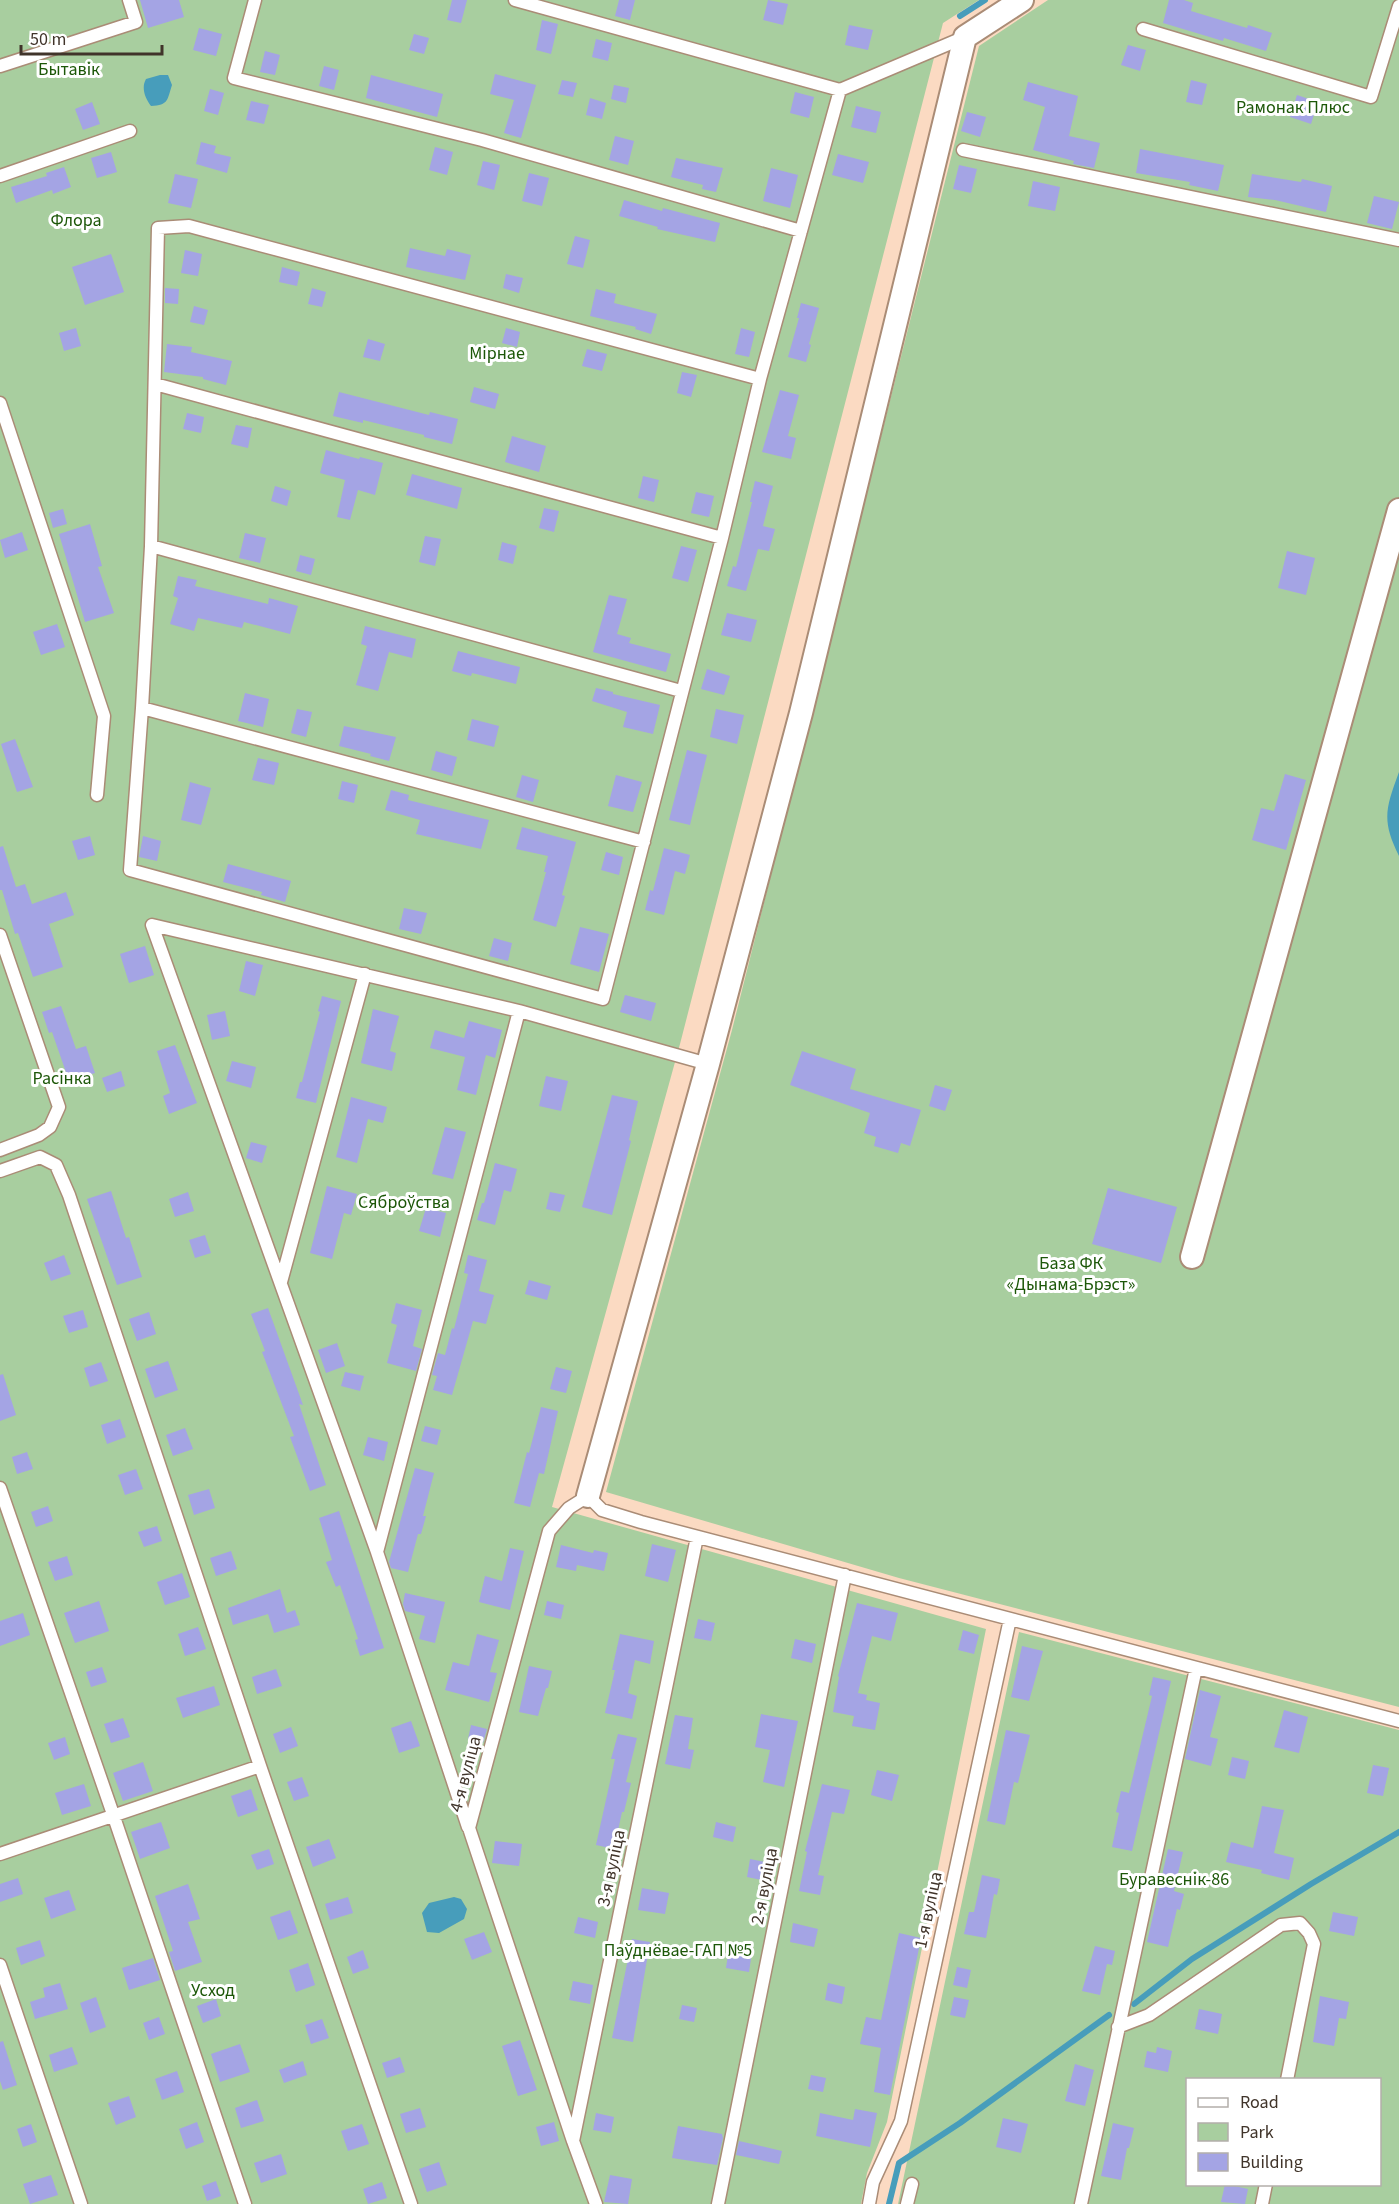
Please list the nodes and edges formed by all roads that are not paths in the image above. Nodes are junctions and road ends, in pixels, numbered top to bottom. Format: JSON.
{"nodes":[{"id":1,"x":129,"y":0,"type":"edge"},
{"id":2,"x":255,"y":0,"type":"edge"},
{"id":3,"x":515,"y":0,"type":"edge"},
{"id":4,"x":1022,"y":0,"type":"edge"},
{"id":5,"x":1399,"y":6,"type":"edge"},
{"id":6,"x":1143,"y":29,"type":"dead end"},
{"id":7,"x":965,"y":38,"type":"junction"},
{"id":8,"x":0,"y":66,"type":"edge"},
{"id":9,"x":840,"y":90,"type":"junction"},
{"id":10,"x":130,"y":131,"type":"dead end"},
{"id":11,"x":963,"y":150,"type":"dead end"},
{"id":12,"x":0,"y":176,"type":"edge"},
{"id":13,"x":801,"y":231,"type":"junction"},
{"id":14,"x":1399,"y":240,"type":"edge"},
{"id":15,"x":759,"y":379,"type":"junction"},
{"id":16,"x":155,"y":384,"type":"junction"},
{"id":17,"x":0,"y":404,"type":"edge"},
{"id":18,"x":1399,"y":510,"type":"edge"},
{"id":19,"x":722,"y":538,"type":"junction"},
{"id":20,"x":151,"y":546,"type":"junction"},
{"id":21,"x":681,"y":691,"type":"junction"},
{"id":22,"x":142,"y":708,"type":"junction"},
{"id":23,"x":97,"y":795,"type":"dead end"},
{"id":24,"x":644,"y":842,"type":"junction"},
{"id":25,"x":0,"y":935,"type":"edge"},
{"id":26,"x":365,"y":974,"type":"junction"},
{"id":27,"x":519,"y":1011,"type":"junction"},
{"id":28,"x":708,"y":1064,"type":"junction"},
{"id":29,"x":0,"y":1150,"type":"edge"},
{"id":30,"x":0,"y":1171,"type":"edge"},
{"id":31,"x":1192,"y":1257,"type":"dead end"},
{"id":32,"x":281,"y":1282,"type":"junction"},
{"id":33,"x":0,"y":1488,"type":"edge"},
{"id":34,"x":588,"y":1496,"type":"junction"},
{"id":35,"x":697,"y":1537,"type":"junction"},
{"id":36,"x":377,"y":1552,"type":"junction"},
{"id":37,"x":845,"y":1575,"type":"junction"},
{"id":38,"x":1010,"y":1619,"type":"junction"},
{"id":39,"x":1196,"y":1668,"type":"junction"},
{"id":40,"x":1399,"y":1721,"type":"edge"},
{"id":41,"x":260,"y":1766,"type":"junction"},
{"id":42,"x":114,"y":1816,"type":"junction"},
{"id":43,"x":469,"y":1828,"type":"junction"},
{"id":44,"x":0,"y":1854,"type":"edge"},
{"id":45,"x":0,"y":1965,"type":"edge"},
{"id":46,"x":1118,"y":2027,"type":"junction"},
{"id":47,"x":1287,"y":2078,"type":"edge"},
{"id":48,"x":573,"y":2141,"type":"junction"},
{"id":49,"x":912,"y":2184,"type":"dead end"},
{"id":50,"x":1266,"y":2186,"type":"edge"},
{"id":51,"x":81,"y":2204,"type":"edge"},
{"id":52,"x":245,"y":2204,"type":"edge"},
{"id":53,"x":411,"y":2204,"type":"edge"},
{"id":54,"x":596,"y":2204,"type":"edge"},
{"id":55,"x":718,"y":2204,"type":"edge"},
{"id":56,"x":869,"y":2204,"type":"edge"},
{"id":57,"x":907,"y":2204,"type":"edge"},
{"id":58,"x":1081,"y":2204,"type":"edge"},
{"id":59,"x":1262,"y":2204,"type":"edge"}],
"edges":[{"from":1,"to":8,"type":"lane"},
{"from":2,"to":13,"type":"lane"},
{"from":3,"to":9,"type":"lane"},
{"from":4,"to":7,"type":"street"},
{"from":5,"to":6,"type":"lane"},
{"from":7,"to":9,"type":"lane"},
{"from":7,"to":28,"type":"street"},
{"from":9,"to":13,"type":"lane"},
{"from":10,"to":12,"type":"lane"},
{"from":11,"to":14,"type":"lane"},
{"from":13,"to":15,"type":"lane"},
{"from":15,"to":16,"type":"lane"},
{"from":15,"to":19,"type":"lane"},
{"from":16,"to":19,"type":"lane"},
{"from":16,"to":20,"type":"lane"},
{"from":17,"to":23,"type":"lane"},
{"from":18,"to":31,"type":"street"},
{"from":19,"to":21,"type":"lane"},
{"from":20,"to":21,"type":"lane"},
{"from":20,"to":22,"type":"lane"},
{"from":21,"to":24,"type":"lane"},
{"from":22,"to":24,"type":"lane"},
{"from":22,"to":24,"type":"lane"},
{"from":25,"to":29,"type":"lane"},
{"from":26,"to":27,"type":"lane"},
{"from":26,"to":32,"type":"lane"},
{"from":26,"to":32,"type":"lane"},
{"from":27,"to":28,"type":"lane"},
{"from":27,"to":36,"type":"lane"},
{"from":28,"to":34,"type":"street"},
{"from":30,"to":41,"type":"lane"},
{"from":32,"to":36,"type":"lane"},
{"from":33,"to":42,"type":"lane"},
{"from":34,"to":35,"type":"lane"},
{"from":34,"to":43,"type":"lane","name":"4-я вуліца"},
{"from":35,"to":37,"type":"lane"},
{"from":35,"to":48,"type":"lane","name":"3-я вуліца"},
{"from":36,"to":43,"type":"lane"},
{"from":37,"to":38,"type":"lane"},
{"from":37,"to":55,"type":"lane","name":"2-я вуліца"},
{"from":38,"to":39,"type":"lane"},
{"from":38,"to":56,"type":"lane","name":"1-я вуліца"},
{"from":39,"to":40,"type":"lane"},
{"from":39,"to":46,"type":"lane"},
{"from":41,"to":42,"type":"lane"},
{"from":41,"to":53,"type":"lane"},
{"from":42,"to":44,"type":"lane"},
{"from":42,"to":52,"type":"lane"},
{"from":43,"to":48,"type":"lane","name":"4-я вуліца"},
{"from":45,"to":51,"type":"lane"},
{"from":46,"to":47,"type":"lane"},
{"from":46,"to":58,"type":"lane"},
{"from":48,"to":54,"type":"lane"},
{"from":49,"to":57,"type":"lane"},
{"from":50,"to":59,"type":"lane"}]}
